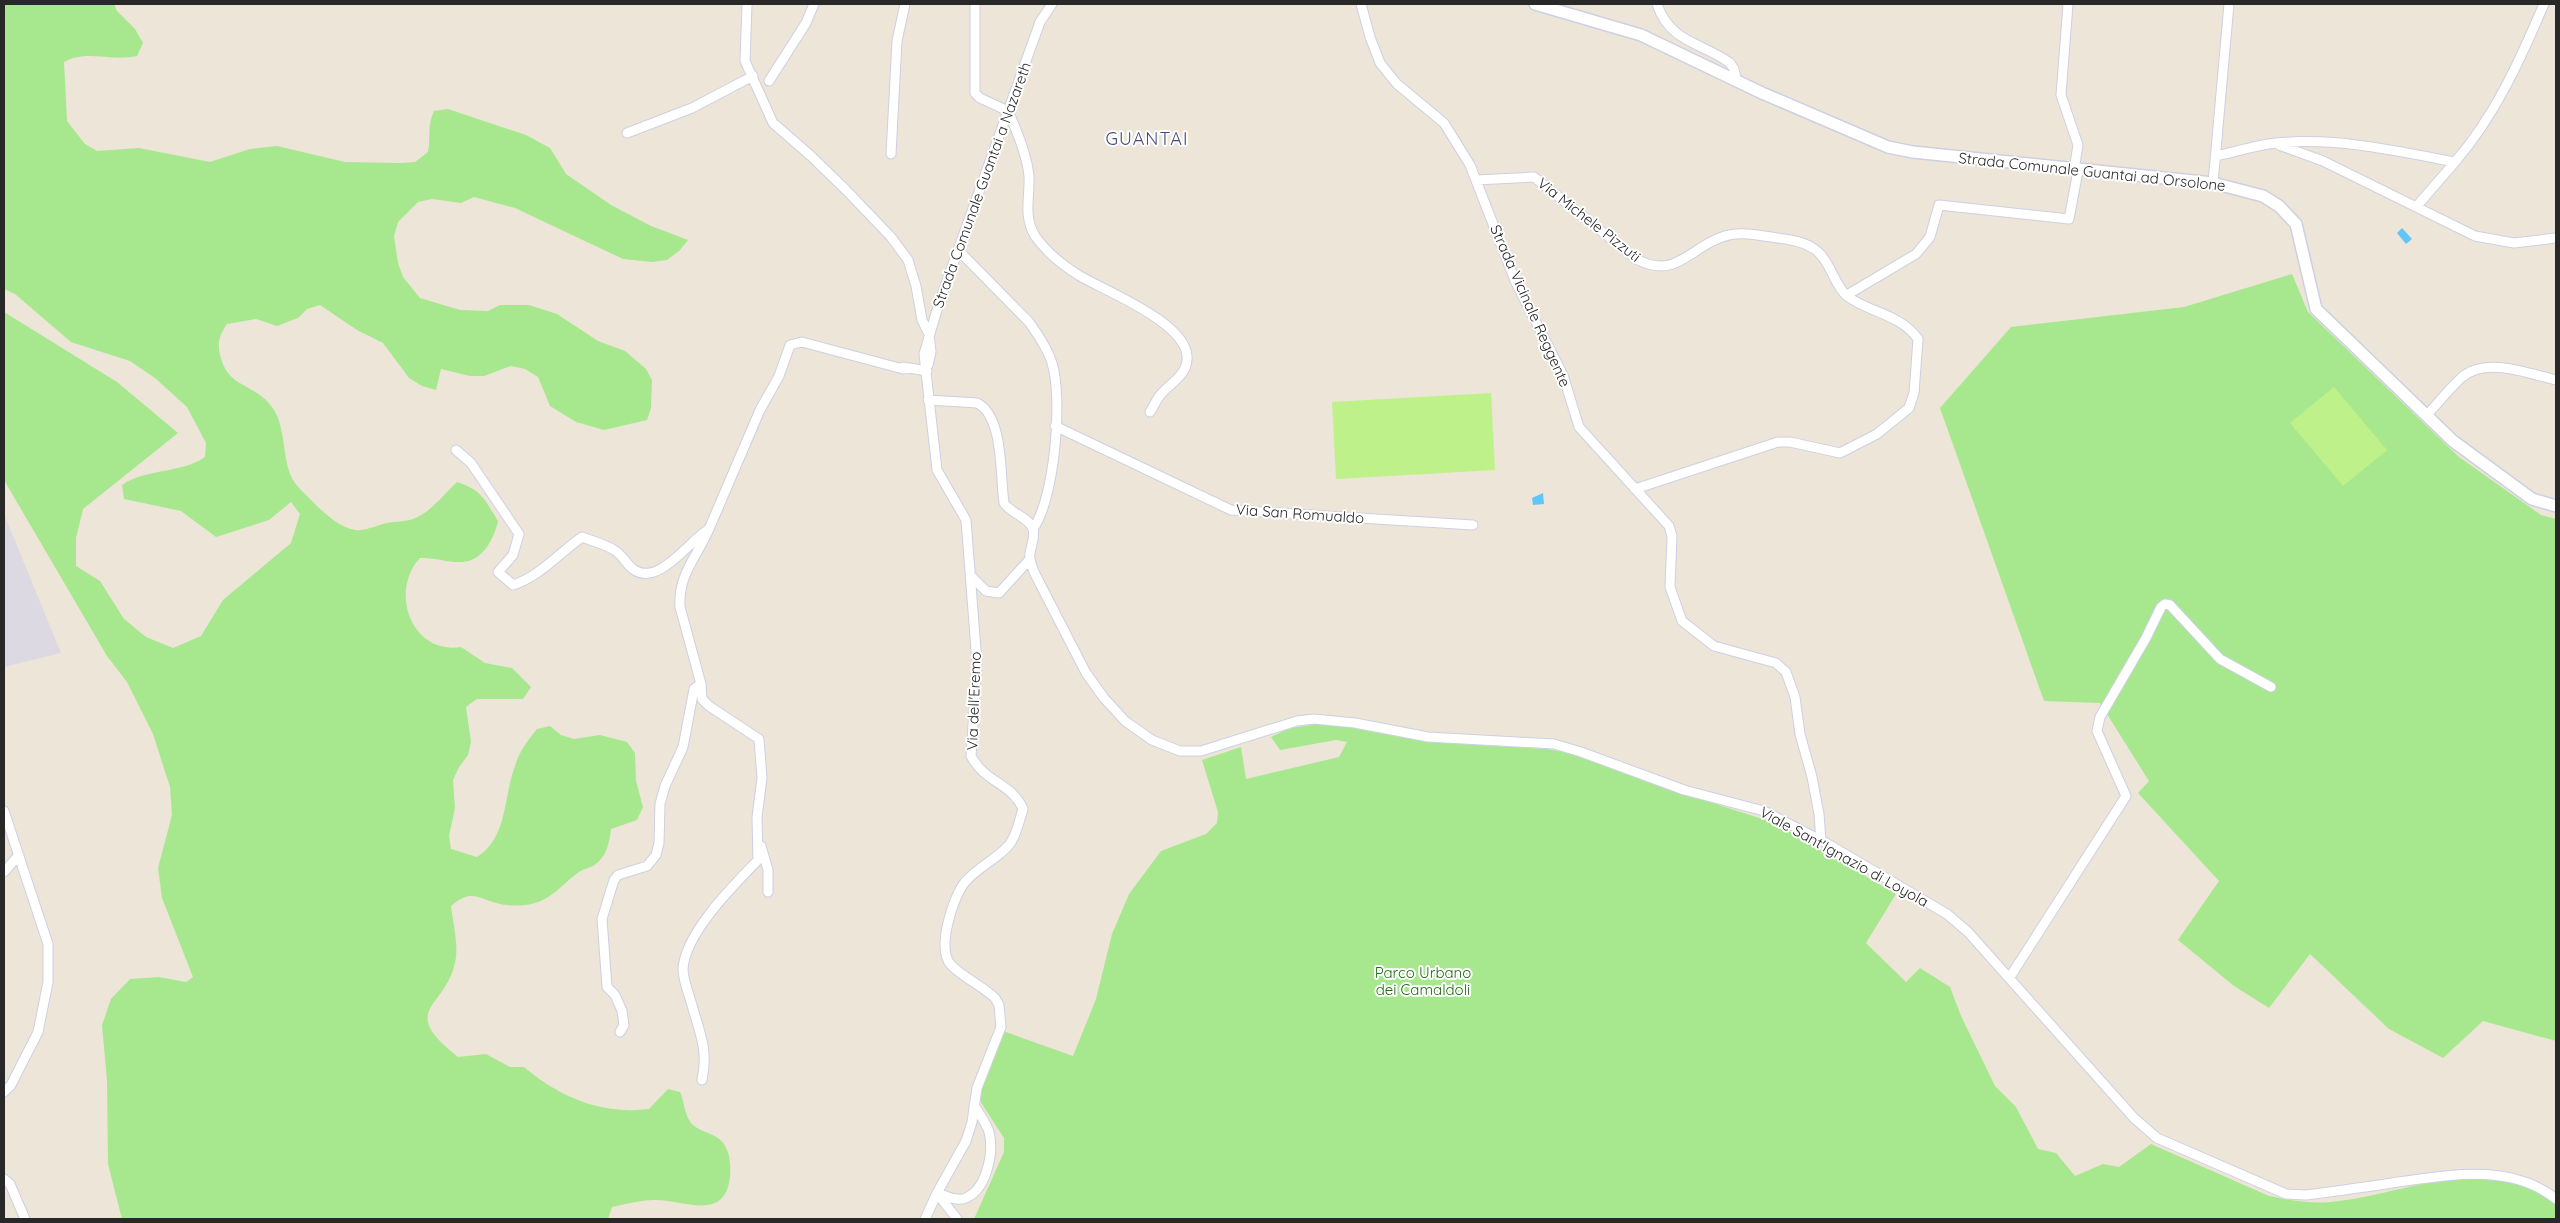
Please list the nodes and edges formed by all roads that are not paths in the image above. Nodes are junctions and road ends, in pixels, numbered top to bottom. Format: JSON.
{"nodes":[{"id":1,"x":747,"y":4,"type":"edge"},
{"id":2,"x":814,"y":4,"type":"edge"},
{"id":3,"x":905,"y":4,"type":"edge"},
{"id":4,"x":975,"y":4,"type":"edge"},
{"id":5,"x":1052,"y":4,"type":"edge"},
{"id":6,"x":1361,"y":4,"type":"edge"},
{"id":7,"x":1535,"y":4,"type":"edge"},
{"id":8,"x":1657,"y":4,"type":"edge"},
{"id":9,"x":2068,"y":4,"type":"edge"},
{"id":10,"x":2229,"y":4,"type":"edge"},
{"id":11,"x":2544,"y":4,"type":"edge"},
{"id":12,"x":753,"y":76,"type":"junction"},
{"id":13,"x":1736,"y":79,"type":"junction"},
{"id":14,"x":769,"y":81,"type":"dead end"},
{"id":15,"x":1008,"y":111,"type":"junction"},
{"id":16,"x":627,"y":133,"type":"dead end"},
{"id":17,"x":2274,"y":143,"type":"junction"},
{"id":18,"x":891,"y":154,"type":"dead end"},
{"id":19,"x":2216,"y":156,"type":"junction"},
{"id":20,"x":2456,"y":162,"type":"junction"},
{"id":21,"x":2076,"y":170,"type":"junction"},
{"id":22,"x":1476,"y":180,"type":"junction"},
{"id":23,"x":2213,"y":183,"type":"junction"},
{"id":24,"x":2416,"y":207,"type":"junction"},
{"id":25,"x":2556,"y":238,"type":"edge"},
{"id":26,"x":958,"y":250,"type":"junction"},
{"id":27,"x":1847,"y":296,"type":"junction"},
{"id":28,"x":928,"y":334,"type":"junction"},
{"id":29,"x":927,"y":370,"type":"junction"},
{"id":30,"x":2556,"y":380,"type":"edge"},
{"id":31,"x":928,"y":400,"type":"junction"},
{"id":32,"x":1150,"y":412,"type":"dead end"},
{"id":33,"x":2427,"y":415,"type":"junction"},
{"id":34,"x":1055,"y":426,"type":"junction"},
{"id":35,"x":456,"y":450,"type":"dead end"},
{"id":36,"x":1635,"y":489,"type":"junction"},
{"id":37,"x":2556,"y":506,"type":"edge"},
{"id":38,"x":1473,"y":525,"type":"dead end"},
{"id":39,"x":709,"y":529,"type":"junction"},
{"id":40,"x":1033,"y":529,"type":"junction"},
{"id":41,"x":1030,"y":559,"type":"junction"},
{"id":42,"x":972,"y":577,"type":"junction"},
{"id":43,"x":701,"y":684,"type":"junction"},
{"id":44,"x":2271,"y":687,"type":"dead end"},
{"id":45,"x":4,"y":811,"type":"edge"},
{"id":46,"x":758,"y":839,"type":"junction"},
{"id":47,"x":1821,"y":841,"type":"junction"},
{"id":48,"x":19,"y":855,"type":"junction"},
{"id":49,"x":4,"y":872,"type":"edge"},
{"id":50,"x":768,"y":892,"type":"dead end"},
{"id":51,"x":2010,"y":977,"type":"junction"},
{"id":52,"x":620,"y":1032,"type":"dead end"},
{"id":53,"x":702,"y":1080,"type":"dead end"},
{"id":54,"x":4,"y":1092,"type":"edge"},
{"id":55,"x":974,"y":1105,"type":"junction"},
{"id":56,"x":4,"y":1179,"type":"edge"},
{"id":57,"x":937,"y":1193,"type":"junction"},
{"id":58,"x":2556,"y":1199,"type":"edge"},
{"id":59,"x":25,"y":1219,"type":"edge"},
{"id":60,"x":925,"y":1219,"type":"edge"},
{"id":61,"x":957,"y":1219,"type":"edge"}],
"edges":[{"from":1,"to":12,"type":"street"},
{"from":2,"to":14,"type":"street"},
{"from":3,"to":18,"type":"street"},
{"from":4,"to":15,"type":"street"},
{"from":5,"to":15,"type":"street","name":"Strada Comunale Guantai a Nazareth"},
{"from":6,"to":22,"type":"street","name":"Strada Vicinale Reggente"},
{"from":7,"to":13,"type":"street","name":"Strada Comunale Guantai ad Orsolone"},
{"from":8,"to":13,"type":"street"},
{"from":9,"to":21,"type":"street"},
{"from":10,"to":19,"type":"street"},
{"from":11,"to":20,"type":"street"},
{"from":12,"to":16,"type":"street"},
{"from":12,"to":28,"type":"street"},
{"from":13,"to":21,"type":"street","name":"Strada Comunale Guantai ad Orsolone"},
{"from":15,"to":26,"type":"street","name":"Strada Comunale Guantai a Nazareth"},
{"from":15,"to":32,"type":"street"},
{"from":17,"to":19,"type":"street"},
{"from":17,"to":20,"type":"street"},
{"from":17,"to":24,"type":"street"},
{"from":19,"to":23,"type":"street"},
{"from":20,"to":24,"type":"street"},
{"from":21,"to":23,"type":"street","name":"Strada Comunale Guantai ad Orsolone"},
{"from":21,"to":27,"type":"street"},
{"from":22,"to":27,"type":"street","name":"Via Michele Pizzuti"},
{"from":22,"to":36,"type":"street","name":"Strada Vicinale Reggente"},
{"from":23,"to":33,"type":"street","name":"Strada Comunale Guantai ad Orsolone"},
{"from":24,"to":25,"type":"street"},
{"from":26,"to":28,"type":"street","name":"Strada Comunale Guantai a Nazareth"},
{"from":26,"to":34,"type":"street"},
{"from":27,"to":36,"type":"street"},
{"from":28,"to":29,"type":"street","name":"Via dell'Eremo"},
{"from":29,"to":31,"type":"street","name":"Via dell'Eremo"},
{"from":29,"to":39,"type":"street"},
{"from":30,"to":33,"type":"street"},
{"from":31,"to":40,"type":"street"},
{"from":31,"to":42,"type":"street","name":"Via dell'Eremo"},
{"from":33,"to":37,"type":"street","name":"Strada Comunale Guantai ad Orsolone"},
{"from":34,"to":38,"type":"street","name":"Via San Romualdo"},
{"from":34,"to":40,"type":"street"},
{"from":35,"to":39,"type":"street"},
{"from":36,"to":47,"type":"street","name":"Strada Vicinale Reggente"},
{"from":39,"to":43,"type":"street"},
{"from":40,"to":41,"type":"street","name":"Viale Sant'Ignazio di Loyola"},
{"from":41,"to":42,"type":"street"},
{"from":41,"to":47,"type":"street","name":"Viale Sant'Ignazio di Loyola"},
{"from":42,"to":55,"type":"street","name":"Via dell'Eremo"},
{"from":43,"to":46,"type":"street"},
{"from":43,"to":52,"type":"street"},
{"from":44,"to":51,"type":"street"},
{"from":45,"to":48,"type":"street"},
{"from":46,"to":50,"type":"street"},
{"from":46,"to":53,"type":"street"},
{"from":47,"to":51,"type":"street","name":"Viale Sant'Ignazio di Loyola"},
{"from":48,"to":49,"type":"street"},
{"from":48,"to":54,"type":"street"},
{"from":51,"to":58,"type":"street","name":"Viale Sant'Ignazio di Loyola"},
{"from":55,"to":57,"type":"street","name":"Via dell'Eremo"},
{"from":55,"to":57,"type":"street"},
{"from":56,"to":59,"type":"street"},
{"from":57,"to":60,"type":"street","name":"Via dell'Eremo"},
{"from":57,"to":61,"type":"street"}]}
